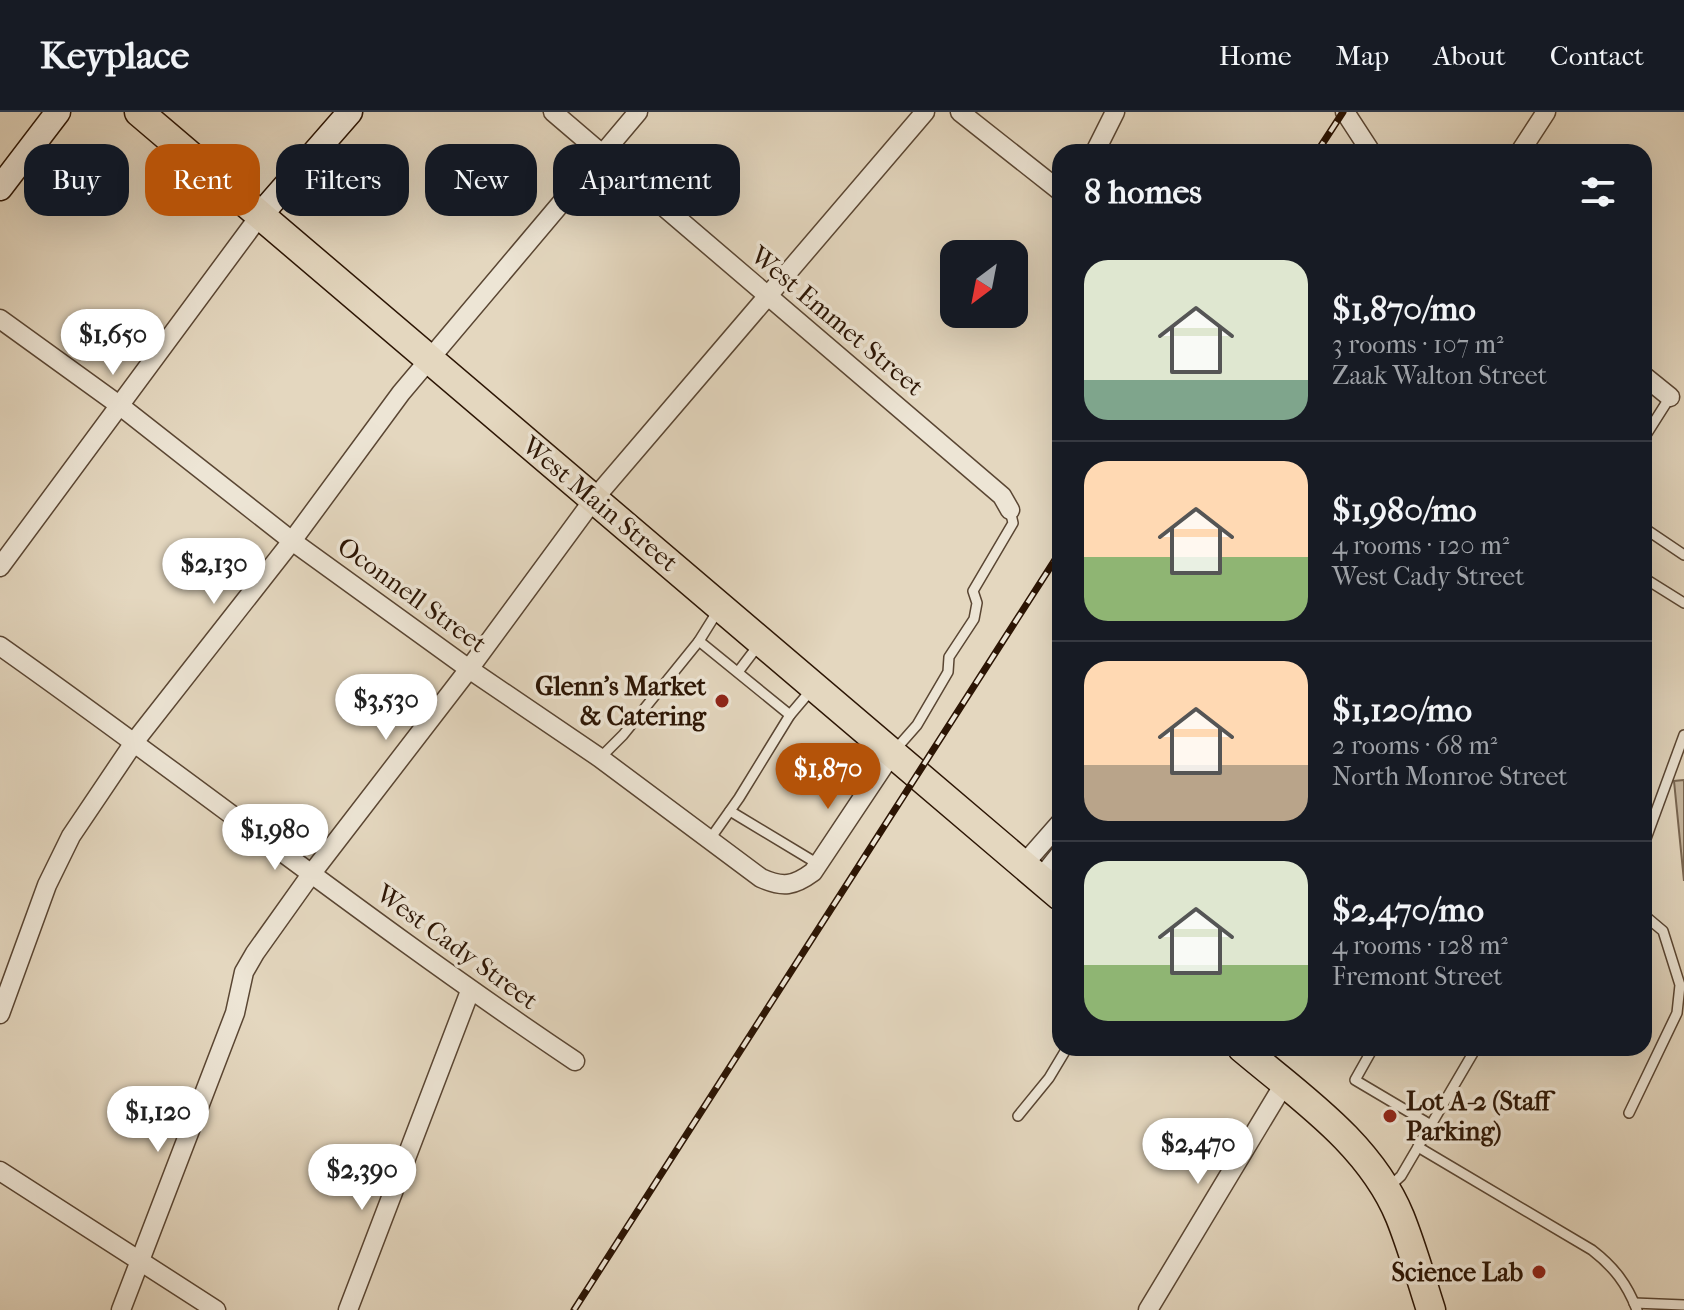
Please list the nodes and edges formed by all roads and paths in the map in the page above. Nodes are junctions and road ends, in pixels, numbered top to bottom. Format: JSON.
{"nodes":[{"id":1,"x":58,"y":112,"type":"edge"},
{"id":2,"x":139,"y":112,"type":"edge"},
{"id":3,"x":350,"y":112,"type":"edge"},
{"id":4,"x":553,"y":112,"type":"edge"},
{"id":5,"x":638,"y":112,"type":"edge"},
{"id":6,"x":925,"y":112,"type":"edge"},
{"id":7,"x":960,"y":112,"type":"edge"},
{"id":8,"x":1115,"y":112,"type":"edge"},
{"id":9,"x":1345,"y":112,"type":"edge"},
{"id":10,"x":1546,"y":112,"type":"edge"},
{"id":11,"x":590,"y":144,"type":"edge"},
{"id":12,"x":611,"y":144,"type":"edge"},
{"id":13,"x":1099,"y":144,"type":"edge"},
{"id":14,"x":1366,"y":144,"type":"edge"},
{"id":15,"x":1525,"y":144,"type":"edge"},
{"id":16,"x":1052,"y":185,"type":"edge"},
{"id":17,"x":0,"y":188,"type":"edge"},
{"id":18,"x":553,"y":212,"type":"edge"},
{"id":19,"x":261,"y":214,"type":"junction"},
{"id":20,"x":674,"y":216,"type":"edge"},
{"id":21,"x":767,"y":296,"type":"junction"},
{"id":22,"x":0,"y":319,"type":"edge"},
{"id":23,"x":429,"y":358,"type":"junction"},
{"id":24,"x":1652,"y":382,"type":"edge"},
{"id":25,"x":1670,"y":397,"type":"joint"},
{"id":26,"x":119,"y":405,"type":"junction"},
{"id":27,"x":1652,"y":425,"type":"edge"},
{"id":28,"x":594,"y":499,"type":"junction"},
{"id":29,"x":1010,"y":510,"type":"joint"},
{"id":30,"x":1652,"y":533,"type":"edge"},
{"id":31,"x":292,"y":541,"type":"junction"},
{"id":32,"x":1684,"y":555,"type":"edge"},
{"id":33,"x":0,"y":567,"type":"edge"},
{"id":34,"x":1652,"y":583,"type":"edge"},
{"id":35,"x":1684,"y":603,"type":"edge"},
{"id":36,"x":721,"y":607,"type":"junction"},
{"id":37,"x":699,"y":641,"type":"junction"},
{"id":38,"x":761,"y":641,"type":"junction"},
{"id":39,"x":0,"y":646,"type":"edge"},
{"id":40,"x":469,"y":669,"type":"junction"},
{"id":41,"x":738,"y":672,"type":"junction"},
{"id":42,"x":815,"y":686,"type":"junction"},
{"id":43,"x":790,"y":715,"type":"junction"},
{"id":44,"x":1684,"y":735,"type":"edge"},
{"id":45,"x":135,"y":741,"type":"junction"},
{"id":46,"x":893,"y":752,"type":"junction"},
{"id":47,"x":600,"y":758,"type":"junction"},
{"id":48,"x":730,"y":811,"type":"junction"},
{"id":49,"x":1652,"y":822,"type":"edge"},
{"id":50,"x":709,"y":840,"type":"junction"},
{"id":51,"x":1052,"y":847,"type":"edge"},
{"id":52,"x":818,"y":864,"type":"junction"},
{"id":53,"x":312,"y":873,"type":"junction"},
{"id":54,"x":1041,"y":879,"type":"edge"},
{"id":55,"x":1652,"y":922,"type":"edge"},
{"id":56,"x":470,"y":991,"type":"junction"},
{"id":57,"x":0,"y":1014,"type":"edge"},
{"id":58,"x":1062,"y":1056,"type":"edge"},
{"id":59,"x":1251,"y":1056,"type":"edge"},
{"id":60,"x":1368,"y":1056,"type":"edge"},
{"id":61,"x":1471,"y":1056,"type":"edge"},
{"id":62,"x":575,"y":1061,"type":"dead end"},
{"id":63,"x":1284,"y":1084,"type":"junction"},
{"id":64,"x":1629,"y":1113,"type":"dead end"},
{"id":65,"x":1018,"y":1116,"type":"dead end"},
{"id":66,"x":1431,"y":1125,"type":"junction"},
{"id":67,"x":1418,"y":1147,"type":"junction"},
{"id":68,"x":0,"y":1171,"type":"edge"},
{"id":69,"x":1385,"y":1191,"type":"junction"},
{"id":70,"x":139,"y":1261,"type":"junction"},
{"id":71,"x":1684,"y":1305,"type":"edge"},
{"id":72,"x":1635,"y":1306,"type":"edge"},
{"id":73,"x":121,"y":1310,"type":"edge"},
{"id":74,"x":216,"y":1310,"type":"edge"},
{"id":75,"x":348,"y":1310,"type":"edge"},
{"id":76,"x":1148,"y":1310,"type":"edge"},
{"id":77,"x":1431,"y":1310,"type":"edge"}],
"edges":[{"from":1,"to":17,"type":"main road"},
{"from":2,"to":19,"type":"main road","name":"West Main Street"},
{"from":3,"to":19,"type":"main road"},
{"from":4,"to":11,"type":"street","name":"West Emmet Street"},
{"from":5,"to":12,"type":"street"},
{"from":6,"to":21,"type":"street"},
{"from":7,"to":16,"type":"street"},
{"from":8,"to":13,"type":"street"},
{"from":9,"to":14,"type":"street"},
{"from":10,"to":15,"type":"street"},
{"from":18,"to":23,"type":"street"},
{"from":19,"to":23,"type":"main road","name":"West Main Street"},
{"from":19,"to":26,"type":"street"},
{"from":20,"to":21,"type":"street","name":"West Emmet Street"},
{"from":21,"to":28,"type":"street"},
{"from":21,"to":29,"type":"street","name":"West Emmet Street"},
{"from":22,"to":26,"type":"street","name":"Oconnell Street"},
{"from":23,"to":28,"type":"main road","name":"West Main Street"},
{"from":23,"to":31,"type":"street"},
{"from":24,"to":25,"type":"street"},
{"from":25,"to":27,"type":"lane"},
{"from":26,"to":31,"type":"street","name":"Oconnell Street"},
{"from":26,"to":33,"type":"street"},
{"from":28,"to":36,"type":"main road","name":"West Main Street"},
{"from":28,"to":40,"type":"street"},
{"from":29,"to":46,"type":"lane"},
{"from":30,"to":32,"type":"lane"},
{"from":31,"to":40,"type":"street","name":"Oconnell Street"},
{"from":31,"to":45,"type":"street"},
{"from":34,"to":35,"type":"lane"},
{"from":36,"to":37,"type":"lane"},
{"from":36,"to":38,"type":"main road","name":"West Main Street"},
{"from":37,"to":41,"type":"lane"},
{"from":37,"to":47,"type":"lane"},
{"from":38,"to":41,"type":"lane"},
{"from":38,"to":42,"type":"main road","name":"West Main Street"},
{"from":39,"to":45,"type":"street","name":"West Cady Street"},
{"from":40,"to":47,"type":"street","name":"Oconnell Street"},
{"from":40,"to":53,"type":"street"},
{"from":41,"to":43,"type":"lane"},
{"from":42,"to":43,"type":"lane"},
{"from":42,"to":46,"type":"main road","name":"West Main Street"},
{"from":43,"to":48,"type":"lane"},
{"from":44,"to":49,"type":"lane"},
{"from":45,"to":53,"type":"street","name":"West Cady Street"},
{"from":45,"to":57,"type":"street"},
{"from":46,"to":52,"type":"street"},
{"from":46,"to":54,"type":"main road","name":"West Main Street"},
{"from":47,"to":50,"type":"street","name":"Oconnell Street"},
{"from":48,"to":50,"type":"lane"},
{"from":48,"to":52,"type":"lane"},
{"from":50,"to":52,"type":"street","name":"Oconnell Street"},
{"from":51,"to":54,"type":"street"},
{"from":53,"to":56,"type":"street","name":"West Cady Street"},
{"from":53,"to":70,"type":"street"},
{"from":55,"to":64,"type":"lane"},
{"from":56,"to":62,"type":"street","name":"West Cady Street"},
{"from":56,"to":75,"type":"street"},
{"from":58,"to":65,"type":"lane"},
{"from":59,"to":63,"type":"main road"},
{"from":60,"to":66,"type":"lane"},
{"from":61,"to":66,"type":"lane"},
{"from":63,"to":69,"type":"main road"},
{"from":63,"to":76,"type":"street"},
{"from":66,"to":67,"type":"lane"},
{"from":67,"to":69,"type":"lane"},
{"from":67,"to":72,"type":"lane"},
{"from":68,"to":70,"type":"street"},
{"from":69,"to":77,"type":"main road"},
{"from":70,"to":73,"type":"street"},
{"from":70,"to":74,"type":"street"},
{"from":71,"to":72,"type":"lane"}]}
